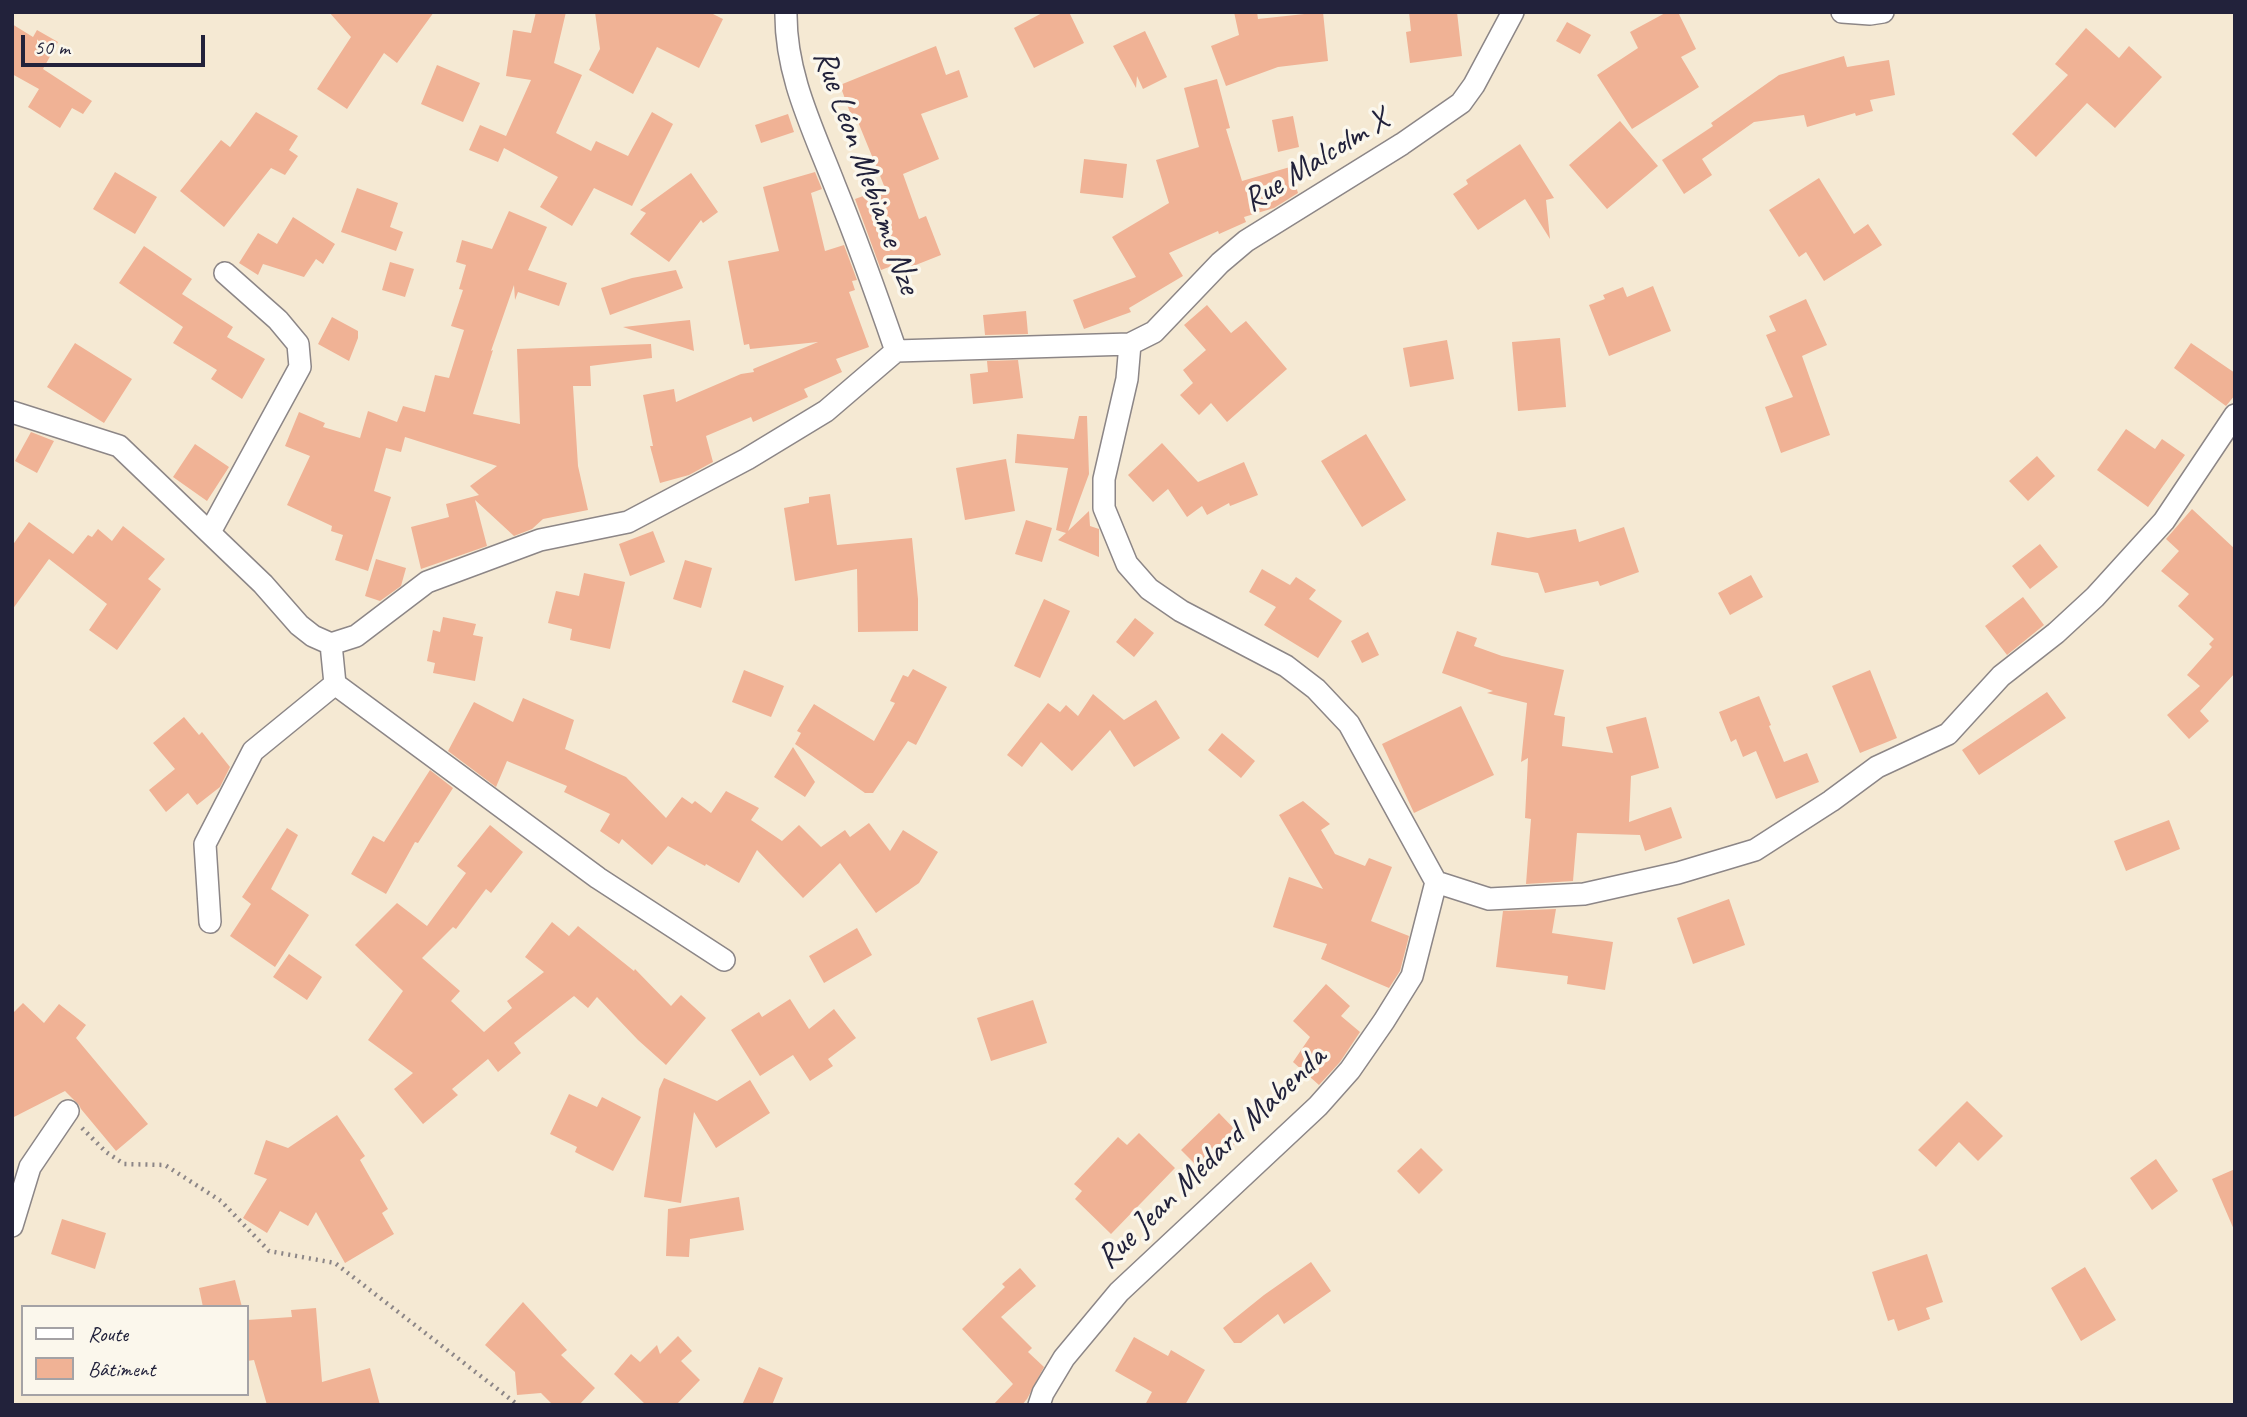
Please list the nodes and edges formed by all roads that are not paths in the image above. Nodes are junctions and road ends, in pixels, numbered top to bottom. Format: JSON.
{"nodes":[{"id":1,"x":786,"y":12,"type":"edge"},
{"id":2,"x":1513,"y":12,"type":"edge"},
{"id":3,"x":1842,"y":12,"type":"edge"},
{"id":4,"x":1883,"y":12,"type":"edge"},
{"id":5,"x":225,"y":273,"type":"dead end"},
{"id":6,"x":1130,"y":344,"type":"junction"},
{"id":7,"x":896,"y":351,"type":"junction"},
{"id":8,"x":12,"y":412,"type":"edge"},
{"id":9,"x":2235,"y":415,"type":"edge"},
{"id":10,"x":210,"y":532,"type":"junction"},
{"id":11,"x":331,"y":644,"type":"junction"},
{"id":12,"x":335,"y":684,"type":"junction"},
{"id":13,"x":1436,"y":881,"type":"junction"},
{"id":14,"x":209,"y":922,"type":"dead end"},
{"id":15,"x":724,"y":960,"type":"dead end"},
{"id":16,"x":68,"y":1111,"type":"road end"},
{"id":17,"x":12,"y":1226,"type":"edge"},
{"id":18,"x":1039,"y":1405,"type":"edge"}],
"edges":[{"from":1,"to":7,"type":"street","name":"Rue Léon Mebiame Nze"},
{"from":2,"to":6,"type":"street","name":"Rue Malcolm X"},
{"from":3,"to":4,"type":"street"},
{"from":5,"to":10,"type":"street"},
{"from":6,"to":7,"type":"street"},
{"from":6,"to":13,"type":"street"},
{"from":7,"to":11,"type":"street"},
{"from":8,"to":10,"type":"street"},
{"from":9,"to":13,"type":"street"},
{"from":10,"to":11,"type":"street"},
{"from":11,"to":12,"type":"street"},
{"from":12,"to":14,"type":"street"},
{"from":12,"to":15,"type":"street"},
{"from":13,"to":18,"type":"street","name":"Rue Jean Médard Mabenda"},
{"from":16,"to":17,"type":"street"}]}
